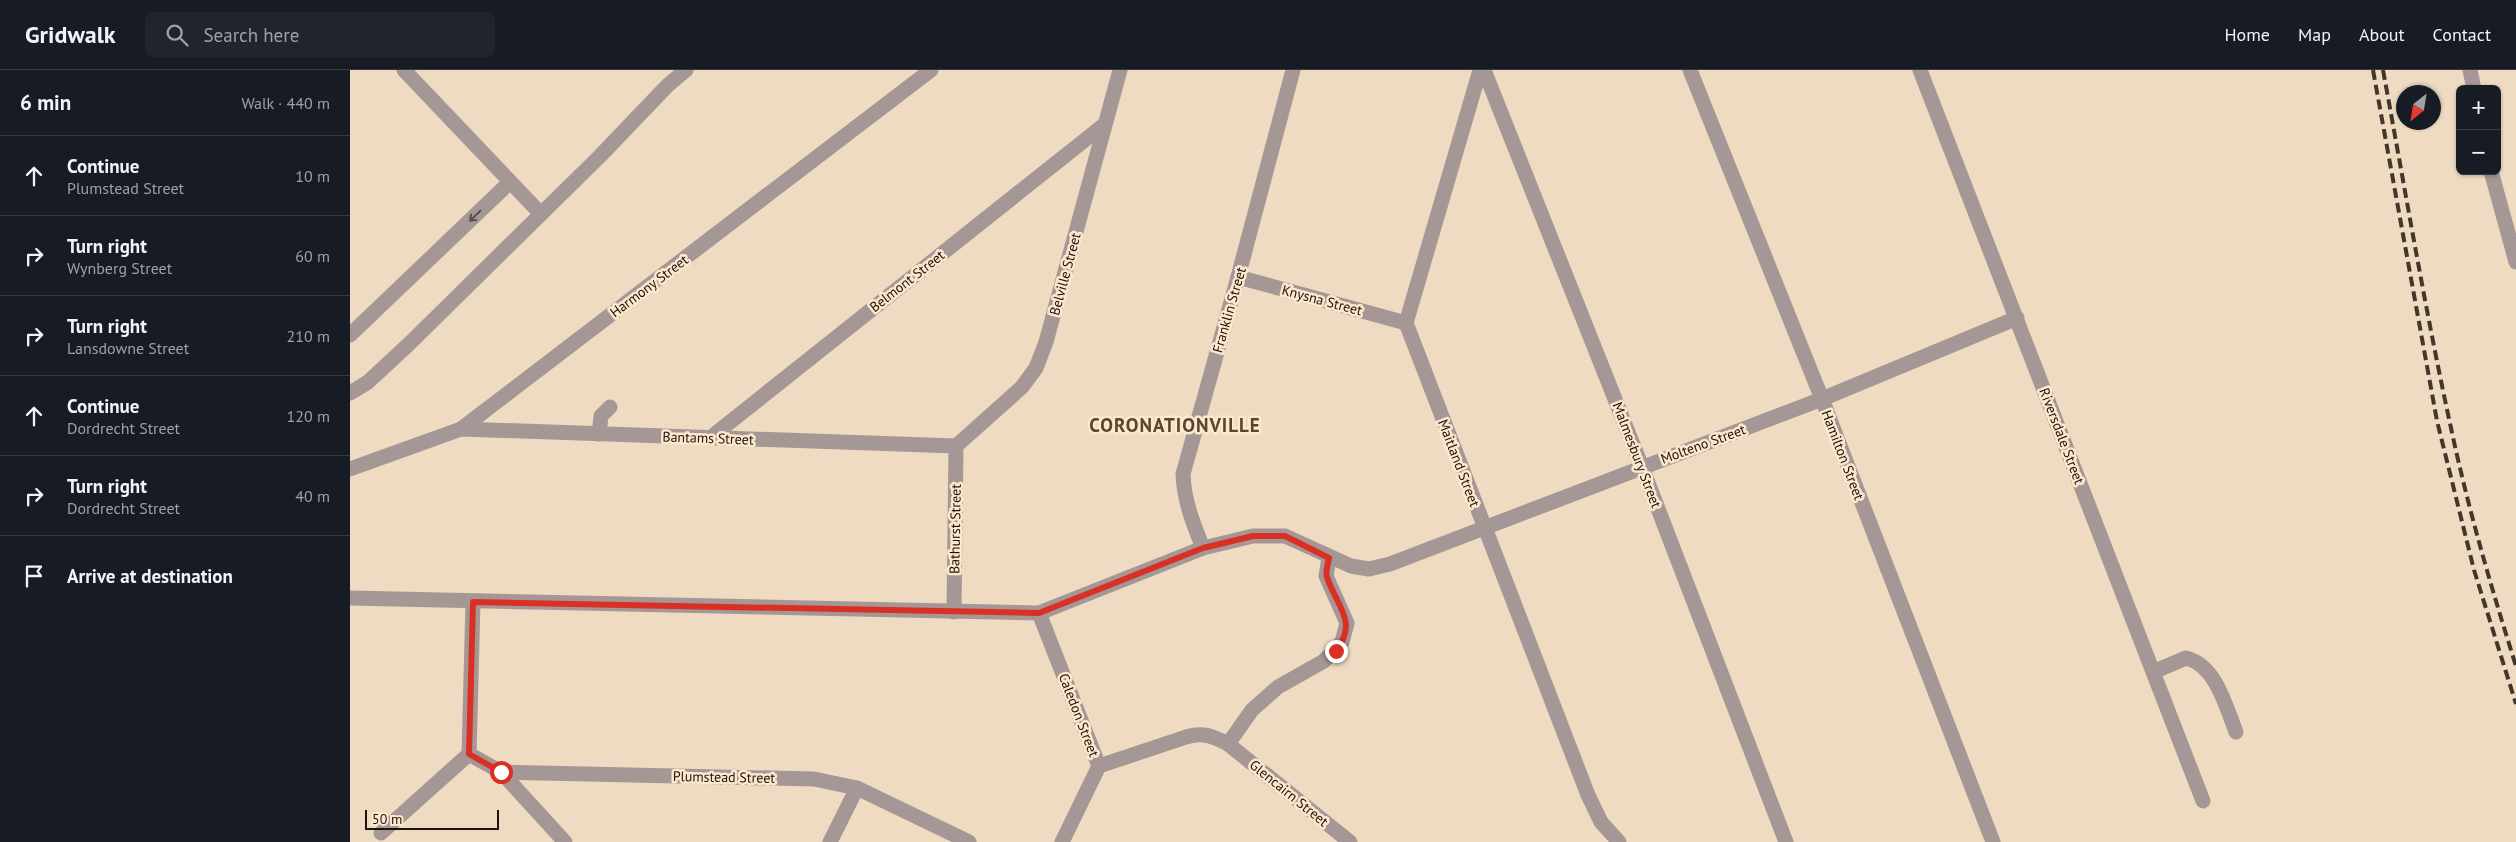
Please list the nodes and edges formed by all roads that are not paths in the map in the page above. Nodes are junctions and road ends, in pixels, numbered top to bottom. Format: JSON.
{"nodes":[{"id":1,"x":404,"y":70,"type":"edge"},
{"id":2,"x":686,"y":70,"type":"edge"},
{"id":3,"x":931,"y":70,"type":"edge"},
{"id":4,"x":1120,"y":70,"type":"edge"},
{"id":5,"x":1292,"y":70,"type":"edge"},
{"id":6,"x":1480,"y":70,"type":"edge"},
{"id":7,"x":1484,"y":70,"type":"edge"},
{"id":8,"x":1690,"y":70,"type":"edge"},
{"id":9,"x":1920,"y":70,"type":"edge"},
{"id":10,"x":2470,"y":70,"type":"edge"},
{"id":11,"x":2473,"y":85,"type":"edge"},
{"id":12,"x":1105,"y":124,"type":"junction"},
{"id":13,"x":2492,"y":175,"type":"edge"},
{"id":14,"x":510,"y":182,"type":"junction"},
{"id":15,"x":541,"y":214,"type":"junction"},
{"id":16,"x":2512,"y":230,"type":"edge"},
{"id":17,"x":2516,"y":262,"type":"edge"},
{"id":18,"x":1238,"y":277,"type":"junction"},
{"id":19,"x":2017,"y":318,"type":"junction"},
{"id":20,"x":1406,"y":323,"type":"junction"},
{"id":21,"x":350,"y":336,"type":"edge"},
{"id":22,"x":350,"y":393,"type":"edge"},
{"id":23,"x":1822,"y":400,"type":"junction"},
{"id":24,"x":610,"y":408,"type":"dead end"},
{"id":25,"x":461,"y":429,"type":"junction"},
{"id":26,"x":599,"y":434,"type":"junction"},
{"id":27,"x":710,"y":438,"type":"junction"},
{"id":28,"x":956,"y":446,"type":"junction"},
{"id":29,"x":1642,"y":467,"type":"junction"},
{"id":30,"x":350,"y":469,"type":"edge"},
{"id":31,"x":1484,"y":528,"type":"junction"},
{"id":32,"x":1203,"y":548,"type":"junction"},
{"id":33,"x":1329,"y":558,"type":"junction"},
{"id":34,"x":350,"y":598,"type":"edge"},
{"id":35,"x":473,"y":602,"type":"junction"},
{"id":36,"x":954,"y":612,"type":"junction"},
{"id":37,"x":1039,"y":613,"type":"junction"},
{"id":38,"x":2153,"y":672,"type":"junction"},
{"id":39,"x":2236,"y":732,"type":"dead end"},
{"id":40,"x":1228,"y":744,"type":"junction"},
{"id":41,"x":469,"y":754,"type":"junction"},
{"id":42,"x":1099,"y":766,"type":"junction"},
{"id":43,"x":501,"y":772,"type":"junction"},
{"id":44,"x":857,"y":788,"type":"junction"},
{"id":45,"x":2203,"y":801,"type":"dead end"},
{"id":46,"x":382,"y":833,"type":"dead end"},
{"id":47,"x":564,"y":842,"type":"edge"},
{"id":48,"x":830,"y":842,"type":"edge"},
{"id":49,"x":969,"y":842,"type":"edge"},
{"id":50,"x":1062,"y":842,"type":"edge"},
{"id":51,"x":1350,"y":842,"type":"edge"},
{"id":52,"x":1619,"y":842,"type":"edge"},
{"id":53,"x":1786,"y":842,"type":"edge"},
{"id":54,"x":1993,"y":842,"type":"edge"}],
"edges":[{"from":1,"to":14,"type":"street"},
{"from":2,"to":15,"type":"street"},
{"from":3,"to":25,"type":"street","name":"Harmony Street"},
{"from":4,"to":12,"type":"street","name":"Belville Street"},
{"from":5,"to":18,"type":"street","name":"Franklin Street"},
{"from":6,"to":20,"type":"street"},
{"from":7,"to":29,"type":"street","name":"Malmesbury Street"},
{"from":8,"to":23,"type":"street","name":"Hamilton Street"},
{"from":9,"to":19,"type":"street","name":"Riversdale Street"},
{"from":10,"to":11,"type":"street"},
{"from":12,"to":27,"type":"street","name":"Belmont Street"},
{"from":12,"to":28,"type":"street","name":"Belville Street"},
{"from":13,"to":16,"type":"street"},
{"from":14,"to":15,"type":"street"},
{"from":14,"to":21,"type":"street","one_way":true},
{"from":15,"to":22,"type":"street"},
{"from":16,"to":17,"type":"street"},
{"from":18,"to":20,"type":"street","name":"Knysna Street"},
{"from":18,"to":32,"type":"street","name":"Franklin Street"},
{"from":19,"to":23,"type":"street","name":"Molteno Street"},
{"from":19,"to":38,"type":"street","name":"Riversdale Street"},
{"from":20,"to":31,"type":"street","name":"Maitland Street"},
{"from":23,"to":29,"type":"street","name":"Molteno Street"},
{"from":23,"to":54,"type":"street","name":"Hamilton Street"},
{"from":24,"to":26,"type":"street"},
{"from":25,"to":26,"type":"street","name":"Bantams Street"},
{"from":25,"to":30,"type":"street","name":"Harmony Street"},
{"from":26,"to":27,"type":"street","name":"Bantams Street"},
{"from":27,"to":28,"type":"street","name":"Bantams Street"},
{"from":28,"to":36,"type":"street","name":"Bathurst Street"},
{"from":29,"to":31,"type":"street","name":"Molteno Street"},
{"from":29,"to":53,"type":"street","name":"Malmesbury Street"},
{"from":31,"to":33,"type":"street","name":"Molteno Street"},
{"from":31,"to":52,"type":"street","name":"Maitland Street"},
{"from":32,"to":33,"type":"street","name":"Molteno Street"},
{"from":32,"to":37,"type":"street","name":"Molteno Street"},
{"from":33,"to":40,"type":"street"},
{"from":34,"to":35,"type":"street"},
{"from":35,"to":36,"type":"street"},
{"from":35,"to":41,"type":"street"},
{"from":36,"to":37,"type":"street"},
{"from":37,"to":42,"type":"street","name":"Caledon Street"},
{"from":38,"to":39,"type":"street"},
{"from":38,"to":45,"type":"street","name":"Riversdale Street"},
{"from":40,"to":42,"type":"street","name":"Glencairn Street"},
{"from":40,"to":51,"type":"street","name":"Glencairn Street"},
{"from":41,"to":43,"type":"street","name":"Plumstead Street"},
{"from":41,"to":46,"type":"street"},
{"from":42,"to":50,"type":"street","name":"Caledon Street"},
{"from":43,"to":44,"type":"street","name":"Plumstead Street"},
{"from":43,"to":47,"type":"street"},
{"from":44,"to":48,"type":"street"},
{"from":44,"to":49,"type":"street","name":"Plumstead Street"}]}
